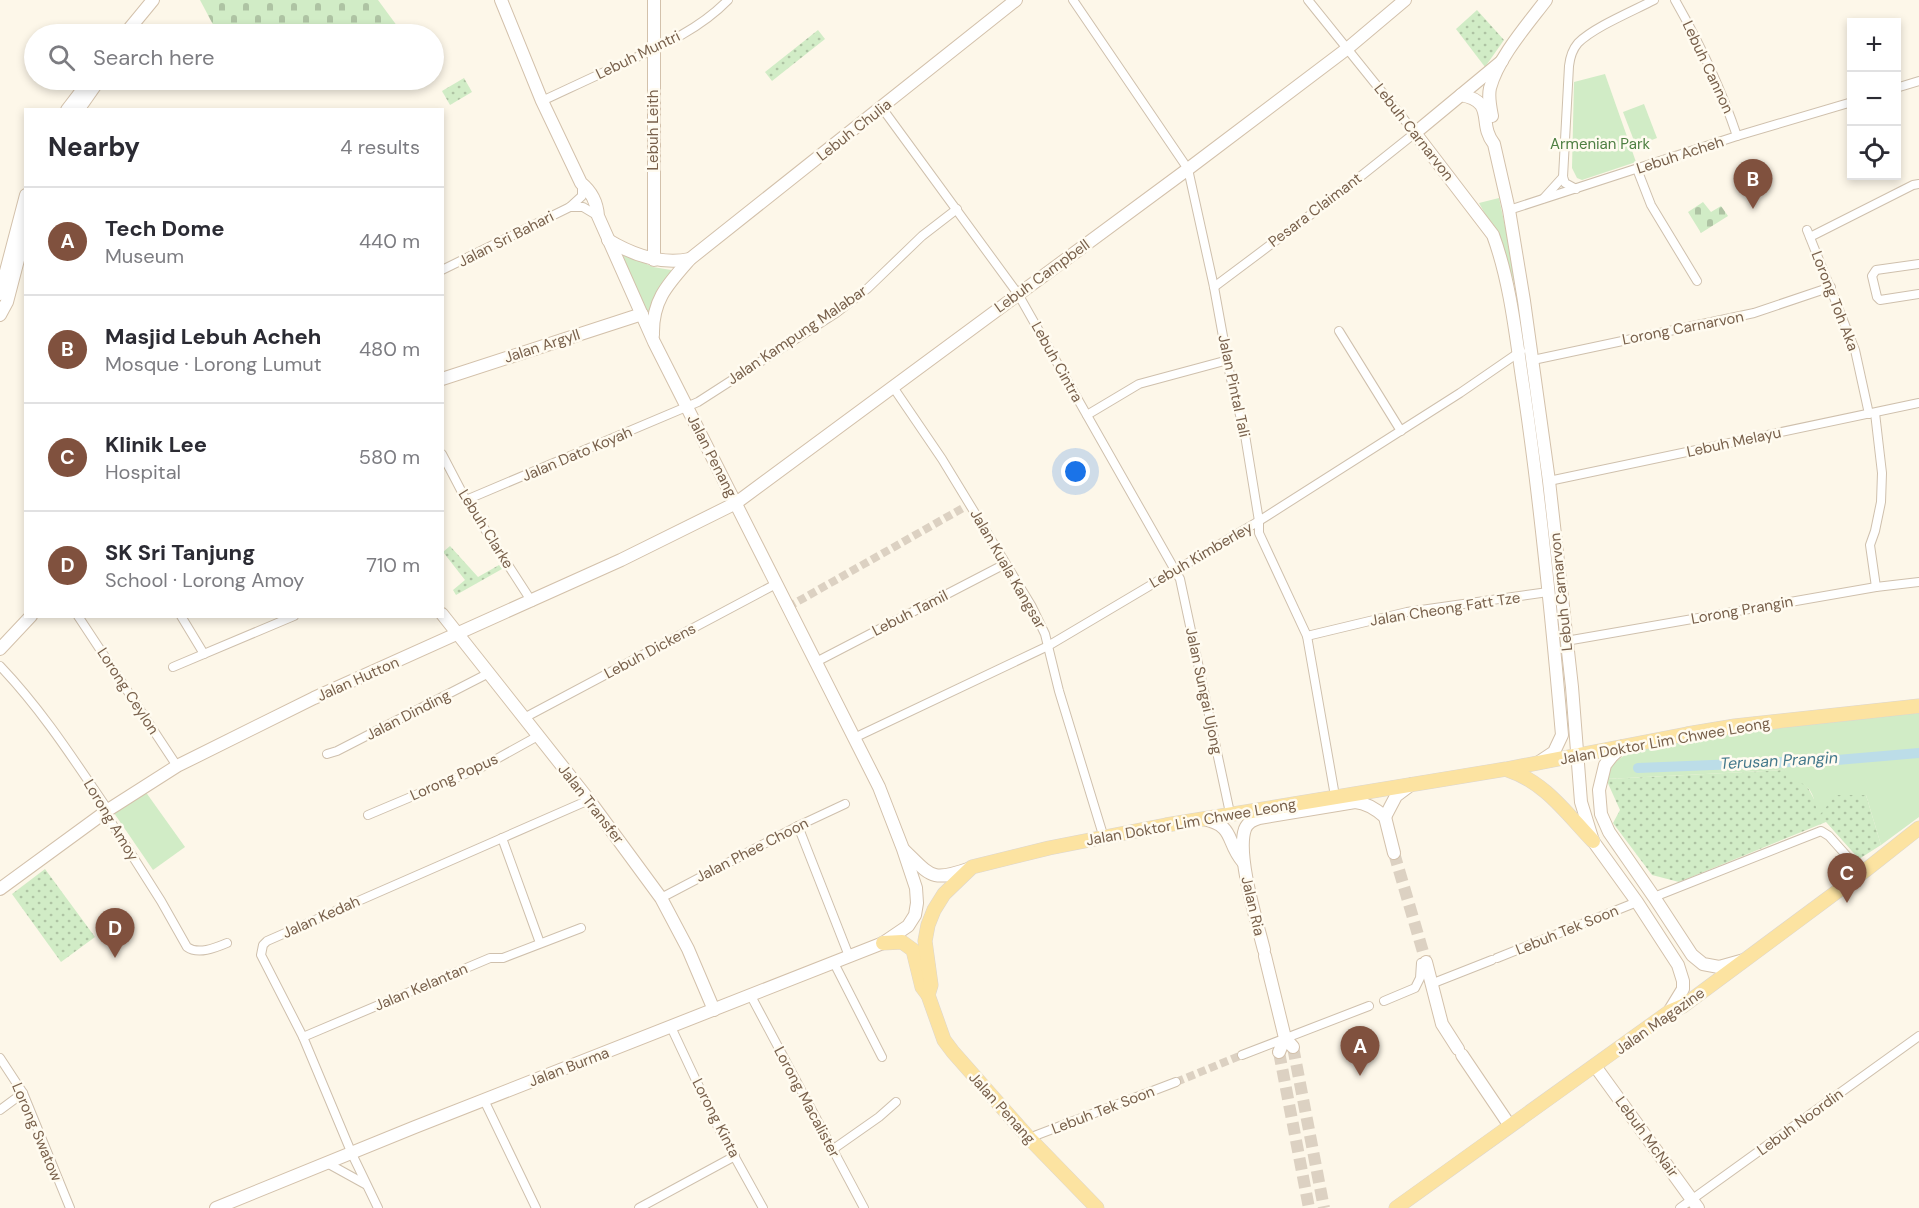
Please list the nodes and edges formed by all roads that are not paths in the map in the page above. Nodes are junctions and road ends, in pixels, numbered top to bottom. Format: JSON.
{"nodes":[{"id":1,"x":153,"y":0,"type":"edge"},
{"id":2,"x":161,"y":0,"type":"edge"},
{"id":3,"x":501,"y":0,"type":"edge"},
{"id":4,"x":654,"y":0,"type":"edge"},
{"id":5,"x":728,"y":0,"type":"edge"},
{"id":6,"x":1016,"y":0,"type":"edge"},
{"id":7,"x":1073,"y":0,"type":"edge"},
{"id":8,"x":1308,"y":0,"type":"edge"},
{"id":9,"x":1405,"y":0,"type":"edge"},
{"id":10,"x":1546,"y":0,"type":"edge"},
{"id":11,"x":1654,"y":0,"type":"edge"},
{"id":12,"x":1675,"y":0,"type":"edge"},
{"id":13,"x":133,"y":24,"type":"edge"},
{"id":14,"x":142,"y":24,"type":"edge"},
{"id":15,"x":1348,"y":48,"type":"junction"},
{"id":16,"x":653,"y":50,"type":"junction"},
{"id":17,"x":1502,"y":61,"type":"junction"},
{"id":18,"x":1919,"y":81,"type":"edge"},
{"id":19,"x":1901,"y":86,"type":"edge"},
{"id":20,"x":82,"y":90,"type":"edge"},
{"id":21,"x":92,"y":90,"type":"edge"},
{"id":22,"x":1461,"y":95,"type":"junction"},
{"id":23,"x":542,"y":101,"type":"junction"},
{"id":24,"x":1847,"y":103,"type":"edge"},
{"id":25,"x":69,"y":108,"type":"edge"},
{"id":26,"x":79,"y":108,"type":"edge"},
{"id":27,"x":882,"y":108,"type":"junction"},
{"id":28,"x":1416,"y":133,"type":"junction"},
{"id":29,"x":1737,"y":136,"type":"junction"},
{"id":30,"x":1494,"y":144,"type":"junction"},
{"id":31,"x":1188,"y":169,"type":"junction"},
{"id":32,"x":1637,"y":169,"type":"junction"},
{"id":33,"x":1563,"y":177,"type":"junction"},
{"id":34,"x":1919,"y":184,"type":"edge"},
{"id":35,"x":582,"y":185,"type":"junction"},
{"id":36,"x":1576,"y":189,"type":"junction"},
{"id":37,"x":1541,"y":200,"type":"junction"},
{"id":38,"x":24,"y":203,"type":"edge"},
{"id":39,"x":570,"y":207,"type":"junction"},
{"id":40,"x":957,"y":209,"type":"junction"},
{"id":41,"x":1509,"y":210,"type":"junction"},
{"id":42,"x":598,"y":216,"type":"junction"},
{"id":43,"x":24,"y":237,"type":"edge"},
{"id":44,"x":608,"y":240,"type":"junction"},
{"id":45,"x":690,"y":259,"type":"junction"},
{"id":46,"x":654,"y":260,"type":"junction"},
{"id":47,"x":1919,"y":264,"type":"edge"},
{"id":48,"x":444,"y":269,"type":"edge"},
{"id":49,"x":1697,"y":281,"type":"dead end"},
{"id":50,"x":1214,"y":287,"type":"junction"},
{"id":51,"x":1831,"y":287,"type":"junction"},
{"id":52,"x":0,"y":294,"type":"edge"},
{"id":53,"x":1018,"y":294,"type":"junction"},
{"id":54,"x":1919,"y":294,"type":"edge"},
{"id":55,"x":642,"y":314,"type":"junction"},
{"id":56,"x":0,"y":315,"type":"edge"},
{"id":57,"x":1339,"y":331,"type":"dead end"},
{"id":58,"x":654,"y":342,"type":"junction"},
{"id":59,"x":1530,"y":343,"type":"junction"},
{"id":60,"x":1518,"y":352,"type":"junction"},
{"id":61,"x":1228,"y":360,"type":"junction"},
{"id":62,"x":1533,"y":360,"type":"junction"},
{"id":63,"x":444,"y":378,"type":"edge"},
{"id":64,"x":893,"y":387,"type":"junction"},
{"id":65,"x":1919,"y":403,"type":"edge"},
{"id":66,"x":687,"y":408,"type":"junction"},
{"id":67,"x":1872,"y":414,"type":"junction"},
{"id":68,"x":1087,"y":415,"type":"junction"},
{"id":69,"x":1401,"y":431,"type":"junction"},
{"id":70,"x":444,"y":458,"type":"edge"},
{"id":71,"x":1549,"y":481,"type":"junction"},
{"id":72,"x":466,"y":500,"type":"junction"},
{"id":73,"x":735,"y":503,"type":"junction"},
{"id":74,"x":1259,"y":520,"type":"junction"},
{"id":75,"x":1005,"y":564,"type":"junction"},
{"id":76,"x":1174,"y":569,"type":"junction"},
{"id":77,"x":1919,"y":582,"type":"edge"},
{"id":78,"x":777,"y":584,"type":"junction"},
{"id":79,"x":1876,"y":587,"type":"junction"},
{"id":80,"x":1548,"y":592,"type":"junction"},
{"id":81,"x":532,"y":602,"type":"junction"},
{"id":82,"x":444,"y":616,"type":"edge"},
{"id":83,"x":30,"y":618,"type":"edge"},
{"id":84,"x":79,"y":618,"type":"edge"},
{"id":85,"x":182,"y":618,"type":"edge"},
{"id":86,"x":289,"y":618,"type":"edge"},
{"id":87,"x":459,"y":634,"type":"junction"},
{"id":88,"x":1307,"y":636,"type":"junction"},
{"id":89,"x":1566,"y":641,"type":"junction"},
{"id":90,"x":1048,"y":646,"type":"junction"},
{"id":91,"x":0,"y":649,"type":"edge"},
{"id":92,"x":204,"y":654,"type":"junction"},
{"id":93,"x":816,"y":662,"type":"junction"},
{"id":94,"x":0,"y":666,"type":"edge"},
{"id":95,"x":173,"y":668,"type":"dead end"},
{"id":96,"x":489,"y":673,"type":"junction"},
{"id":97,"x":1919,"y":706,"type":"edge"},
{"id":98,"x":524,"y":718,"type":"junction"},
{"id":99,"x":538,"y":736,"type":"junction"},
{"id":100,"x":854,"y":738,"type":"junction"},
{"id":101,"x":1623,"y":746,"type":"junction"},
{"id":102,"x":327,"y":754,"type":"dead end"},
{"id":103,"x":1577,"y":755,"type":"junction"},
{"id":104,"x":1538,"y":763,"type":"junction"},
{"id":105,"x":177,"y":766,"type":"junction"},
{"id":106,"x":1506,"y":769,"type":"junction"},
{"id":107,"x":1413,"y":784,"type":"junction"},
{"id":108,"x":1335,"y":796,"type":"junction"},
{"id":109,"x":589,"y":800,"type":"junction"},
{"id":110,"x":845,"y":804,"type":"dead end"},
{"id":111,"x":108,"y":810,"type":"junction"},
{"id":112,"x":1230,"y":813,"type":"junction"},
{"id":113,"x":368,"y":815,"type":"dead end"},
{"id":114,"x":1385,"y":817,"type":"junction"},
{"id":115,"x":1202,"y":819,"type":"junction"},
{"id":116,"x":798,"y":826,"type":"junction"},
{"id":117,"x":1919,"y":828,"type":"edge"},
{"id":118,"x":502,"y":838,"type":"junction"},
{"id":119,"x":1104,"y":838,"type":"junction"},
{"id":120,"x":1593,"y":842,"type":"junction"},
{"id":121,"x":903,"y":849,"type":"junction"},
{"id":122,"x":1394,"y":852,"type":"tunnel mouth"},
{"id":123,"x":1243,"y":862,"type":"junction"},
{"id":124,"x":972,"y":867,"type":"junction"},
{"id":125,"x":1862,"y":873,"type":"junction"},
{"id":126,"x":0,"y":889,"type":"edge"},
{"id":127,"x":1654,"y":897,"type":"junction"},
{"id":128,"x":661,"y":898,"type":"junction"},
{"id":129,"x":1637,"y":902,"type":"junction"},
{"id":130,"x":915,"y":915,"type":"joint"},
{"id":131,"x":581,"y":928,"type":"dead end"},
{"id":132,"x":227,"y":943,"type":"dead end"},
{"id":133,"x":540,"y":943,"type":"junction"},
{"id":134,"x":883,"y":943,"type":"junction"},
{"id":135,"x":849,"y":956,"type":"junction"},
{"id":136,"x":1745,"y":960,"type":"junction"},
{"id":137,"x":834,"y":963,"type":"junction"},
{"id":138,"x":1423,"y":963,"type":"joint"},
{"id":139,"x":1431,"y":984,"type":"junction"},
{"id":140,"x":928,"y":995,"type":"junction"},
{"id":141,"x":751,"y":996,"type":"junction"},
{"id":142,"x":1384,"y":1000,"type":"dead end"},
{"id":143,"x":1369,"y":1006,"type":"dead end"},
{"id":144,"x":714,"y":1010,"type":"junction"},
{"id":145,"x":1669,"y":1012,"type":"junction"},
{"id":146,"x":671,"y":1027,"type":"junction"},
{"id":147,"x":1919,"y":1036,"type":"edge"},
{"id":148,"x":303,"y":1037,"type":"junction"},
{"id":149,"x":1289,"y":1042,"type":"junction"},
{"id":150,"x":1279,"y":1052,"type":"dead end"},
{"id":151,"x":1242,"y":1055,"type":"tunnel mouth"},
{"id":152,"x":882,"y":1056,"type":"dead end"},
{"id":153,"x":0,"y":1058,"type":"edge"},
{"id":154,"x":1595,"y":1066,"type":"junction"},
{"id":155,"x":1176,"y":1082,"type":"tunnel mouth"},
{"id":156,"x":23,"y":1093,"type":"junction"},
{"id":157,"x":484,"y":1101,"type":"junction"},
{"id":158,"x":896,"y":1102,"type":"dead end"},
{"id":159,"x":0,"y":1110,"type":"edge"},
{"id":160,"x":1510,"y":1126,"type":"junction"},
{"id":161,"x":1029,"y":1138,"type":"junction"},
{"id":162,"x":832,"y":1150,"type":"junction"},
{"id":163,"x":352,"y":1154,"type":"junction"},
{"id":164,"x":735,"y":1156,"type":"junction"},
{"id":165,"x":327,"y":1163,"type":"junction"},
{"id":166,"x":366,"y":1184,"type":"junction"},
{"id":167,"x":1695,"y":1204,"type":"edge"},
{"id":168,"x":225,"y":1206,"type":"edge"},
{"id":169,"x":70,"y":1208,"type":"edge"},
{"id":170,"x":378,"y":1208,"type":"edge"},
{"id":171,"x":536,"y":1208,"type":"edge"},
{"id":172,"x":639,"y":1208,"type":"edge"},
{"id":173,"x":763,"y":1208,"type":"edge"},
{"id":174,"x":864,"y":1208,"type":"edge"},
{"id":175,"x":1097,"y":1208,"type":"edge"},
{"id":176,"x":1396,"y":1208,"type":"edge"},
{"id":177,"x":1680,"y":1208,"type":"edge"}],
"edges":[{"from":1,"to":13,"type":"main road"},
{"from":2,"to":14,"type":"main road"},
{"from":3,"to":23,"type":"main road","name":"Jalan Penang"},
{"from":4,"to":16,"type":"main road","name":"Lebuh Leith"},
{"from":5,"to":16,"type":"street","name":"Lebuh Muntri"},
{"from":6,"to":27,"type":"main road","name":"Lebuh Chulia"},
{"from":7,"to":31,"type":"street","name":"Jalan Pintal Tali"},
{"from":8,"to":15,"type":"street","name":"Lebuh Carnarvon"},
{"from":9,"to":15,"type":"main road","name":"Lebuh Campbell"},
{"from":10,"to":17,"type":"main road"},
{"from":11,"to":33,"type":"street"},
{"from":12,"to":29,"type":"street","name":"Lebuh Cannon"},
{"from":15,"to":28,"type":"street","name":"Lebuh Carnarvon"},
{"from":15,"to":31,"type":"main road","name":"Lebuh Campbell"},
{"from":16,"to":23,"type":"street","name":"Lebuh Muntri"},
{"from":16,"to":46,"type":"main road","name":"Lebuh Leith"},
{"from":17,"to":22,"type":"main road"},
{"from":17,"to":30,"type":"main road","name":"Lebuh Carnarvon"},
{"from":18,"to":19,"type":"street"},
{"from":20,"to":25,"type":"main road"},
{"from":21,"to":26,"type":"main road"},
{"from":22,"to":28,"type":"main road"},
{"from":22,"to":30,"type":"main road","name":"Lebuh Carnarvon"},
{"from":23,"to":35,"type":"main road","name":"Jalan Penang"},
{"from":24,"to":29,"type":"street","name":"Lebuh Acheh"},
{"from":27,"to":40,"type":"street","name":"Lebuh Cintra"},
{"from":27,"to":45,"type":"main road","name":"Lebuh Chulia"},
{"from":28,"to":50,"type":"street","name":"Pesara Claimant"},
{"from":28,"to":60,"type":"main road","name":"Lebuh Carnarvon"},
{"from":29,"to":32,"type":"street","name":"Lebuh Acheh"},
{"from":30,"to":41,"type":"main road","name":"Lebuh Carnarvon"},
{"from":31,"to":50,"type":"street","name":"Jalan Pintal Tali"},
{"from":31,"to":53,"type":"main road","name":"Lebuh Campbell"},
{"from":32,"to":36,"type":"street","name":"Lebuh Acheh"},
{"from":32,"to":49,"type":"street"},
{"from":33,"to":36,"type":"street"},
{"from":33,"to":37,"type":"street"},
{"from":34,"to":51,"type":"street","name":"Lorong Toh Aka"},
{"from":35,"to":39,"type":"street","name":"Jalan Sri Bahari"},
{"from":35,"to":42,"type":"main road","name":"Jalan Penang"},
{"from":36,"to":37,"type":"street","name":"Lebuh Acheh"},
{"from":37,"to":41,"type":"street","name":"Lebuh Acheh"},
{"from":38,"to":52,"type":"main road"},
{"from":39,"to":42,"type":"street","name":"Jalan Sri Bahari"},
{"from":39,"to":48,"type":"street","name":"Jalan Sri Bahari"},
{"from":40,"to":53,"type":"street","name":"Lebuh Cintra"},
{"from":40,"to":66,"type":"street","name":"Jalan Kampung Malabar"},
{"from":41,"to":59,"type":"main road","name":"Lebuh Carnarvon"},
{"from":42,"to":44,"type":"main road","name":"Jalan Penang"},
{"from":43,"to":56,"type":"main road"},
{"from":44,"to":46,"type":"main road"},
{"from":44,"to":55,"type":"main road","name":"Jalan Penang"},
{"from":45,"to":46,"type":"main road"},
{"from":45,"to":58,"type":"main road","name":"Lebuh Chulia"},
{"from":47,"to":54,"type":"street"},
{"from":50,"to":61,"type":"street","name":"Jalan Pintal Tali"},
{"from":51,"to":62,"type":"street","name":"Lorong Carnarvon"},
{"from":51,"to":67,"type":"street","name":"Lorong Toh Aka"},
{"from":53,"to":64,"type":"main road","name":"Lebuh Campbell"},
{"from":53,"to":68,"type":"street","name":"Lebuh Cintra"},
{"from":55,"to":58,"type":"main road","name":"Jalan Penang"},
{"from":55,"to":63,"type":"main road","name":"Jalan Argyll"},
{"from":57,"to":69,"type":"street"},
{"from":58,"to":66,"type":"main road","name":"Jalan Penang"},
{"from":59,"to":60,"type":"street","name":"Lebuh Kimberley"},
{"from":59,"to":62,"type":"main road","name":"Lebuh Carnarvon"},
{"from":60,"to":69,"type":"street","name":"Lebuh Kimberley"},
{"from":60,"to":80,"type":"main road","name":"Lebuh Carnarvon"},
{"from":61,"to":68,"type":"street"},
{"from":61,"to":74,"type":"street","name":"Jalan Pintal Tali"},
{"from":62,"to":71,"type":"main road","name":"Lebuh Carnarvon"},
{"from":64,"to":73,"type":"main road","name":"Lebuh Campbell"},
{"from":64,"to":75,"type":"street","name":"Jalan Kuala Kangsar"},
{"from":65,"to":67,"type":"street","name":"Lebuh Melayu"},
{"from":66,"to":72,"type":"street","name":"Jalan Dato Koyah"},
{"from":66,"to":73,"type":"main road","name":"Jalan Penang"},
{"from":67,"to":71,"type":"street","name":"Lebuh Melayu"},
{"from":67,"to":79,"type":"street","name":"Lorong Toh Aka"},
{"from":68,"to":76,"type":"street","name":"Lebuh Cintra"},
{"from":69,"to":74,"type":"street","name":"Lebuh Kimberley"},
{"from":70,"to":72,"type":"street","name":"Lebuh Clarke"},
{"from":71,"to":89,"type":"main road","name":"Lebuh Carnarvon"},
{"from":72,"to":81,"type":"street","name":"Lebuh Clarke"},
{"from":73,"to":78,"type":"main road","name":"Jalan Penang"},
{"from":73,"to":81,"type":"main road","name":"Jalan Hutton"},
{"from":74,"to":76,"type":"street","name":"Lebuh Kimberley"},
{"from":74,"to":88,"type":"street","name":"Jalan Pintal Tali"},
{"from":75,"to":90,"type":"street","name":"Jalan Kuala Kangsar"},
{"from":75,"to":93,"type":"street","name":"Lebuh Tamil"},
{"from":76,"to":90,"type":"street","name":"Lebuh Kimberley"},
{"from":76,"to":112,"type":"street","name":"Jalan Sungai Ujong"},
{"from":77,"to":79,"type":"street","name":"Lorong Prangin"},
{"from":78,"to":93,"type":"main road","name":"Jalan Penang"},
{"from":78,"to":98,"type":"street","name":"Lebuh Dickens"},
{"from":79,"to":89,"type":"street","name":"Lorong Prangin"},
{"from":80,"to":88,"type":"street","name":"Jalan Cheong Fatt Tze"},
{"from":80,"to":104,"type":"main road","name":"Lebuh Carnarvon"},
{"from":81,"to":87,"type":"main road","name":"Jalan Hutton"},
{"from":82,"to":87,"type":"main road","name":"Jalan Transfer"},
{"from":83,"to":91,"type":"main road"},
{"from":84,"to":105,"type":"street","name":"Lorong Ceylon"},
{"from":85,"to":92,"type":"street"},
{"from":86,"to":92,"type":"street"},
{"from":87,"to":96,"type":"main road","name":"Jalan Transfer"},
{"from":87,"to":105,"type":"main road","name":"Jalan Hutton"},
{"from":88,"to":108,"type":"street","name":"Jalan Pintal Tali"},
{"from":89,"to":103,"type":"main road","name":"Lebuh Carnarvon"},
{"from":90,"to":100,"type":"street","name":"Lebuh Kimberley"},
{"from":90,"to":119,"type":"street","name":"Jalan Kuala Kangsar"},
{"from":92,"to":95,"type":"street"},
{"from":93,"to":100,"type":"main road","name":"Jalan Penang"},
{"from":94,"to":111,"type":"street","name":"Lorong Amoy"},
{"from":96,"to":98,"type":"main road","name":"Jalan Transfer"},
{"from":96,"to":102,"type":"street","name":"Jalan Dinding"},
{"from":97,"to":101,"type":"main road","name":"Jalan Doktor Lim Chwee Leong"},
{"from":98,"to":99,"type":"main road","name":"Jalan Transfer"},
{"from":99,"to":109,"type":"main road","name":"Jalan Transfer"},
{"from":99,"to":113,"type":"street","name":"Lorong Popus"},
{"from":100,"to":121,"type":"main road","name":"Jalan Penang"},
{"from":101,"to":103,"type":"main road","name":"Jalan Doktor Lim Chwee Leong"},
{"from":101,"to":127,"type":"main road"},
{"from":103,"to":104,"type":"main road","name":"Jalan Doktor Lim Chwee Leong"},
{"from":103,"to":120,"type":"main road","name":"Lebuh Carnarvon"},
{"from":104,"to":106,"type":"main road","name":"Jalan Doktor Lim Chwee Leong"},
{"from":105,"to":111,"type":"main road","name":"Jalan Hutton"},
{"from":106,"to":107,"type":"main road","name":"Jalan Doktor Lim Chwee Leong"},
{"from":106,"to":120,"type":"main road"},
{"from":107,"to":108,"type":"main road","name":"Jalan Doktor Lim Chwee Leong"},
{"from":107,"to":114,"type":"main road"},
{"from":108,"to":112,"type":"main road","name":"Jalan Doktor Lim Chwee Leong"},
{"from":109,"to":118,"type":"street","name":"Jalan Kedah"},
{"from":109,"to":128,"type":"main road","name":"Jalan Transfer"},
{"from":110,"to":116,"type":"street","name":"Jalan Phee Choon"},
{"from":111,"to":126,"type":"main road","name":"Jalan Hutton"},
{"from":111,"to":132,"type":"street","name":"Lorong Amoy"},
{"from":112,"to":115,"type":"main road","name":"Jalan Doktor Lim Chwee Leong"},
{"from":114,"to":122,"type":"main road"},
{"from":114,"to":123,"type":"main road","name":"Jalan Ria"},
{"from":115,"to":119,"type":"main road","name":"Jalan Doktor Lim Chwee Leong"},
{"from":115,"to":123,"type":"main road","name":"Jalan Ria"},
{"from":116,"to":128,"type":"street","name":"Jalan Phee Choon"},
{"from":116,"to":135,"type":"street"},
{"from":117,"to":125,"type":"main road","name":"Jalan Magazine"},
{"from":118,"to":133,"type":"street"},
{"from":118,"to":148,"type":"street","name":"Jalan Kedah"},
{"from":119,"to":124,"type":"main road","name":"Jalan Doktor Lim Chwee Leong"},
{"from":120,"to":129,"type":"main road","name":"Lebuh Carnarvon"},
{"from":121,"to":124,"type":"main road"},
{"from":121,"to":130,"type":"main road","name":"Jalan Penang"},
{"from":123,"to":149,"type":"main road","name":"Jalan Ria"},
{"from":124,"to":140,"type":"main road","name":"Jalan Penang"},
{"from":125,"to":127,"type":"street"},
{"from":125,"to":136,"type":"main road","name":"Jalan Magazine"},
{"from":127,"to":136,"type":"main road"},
{"from":128,"to":144,"type":"main road","name":"Jalan Transfer"},
{"from":129,"to":139,"type":"street","name":"Lebuh Tek Soon"},
{"from":129,"to":145,"type":"main road","name":"Lebuh Carnarvon"},
{"from":130,"to":134,"type":"main road","name":"Jalan Burma"},
{"from":131,"to":133,"type":"street","name":"Jalan Kelantan"},
{"from":133,"to":148,"type":"street","name":"Jalan Kelantan"},
{"from":134,"to":135,"type":"main road","name":"Jalan Burma"},
{"from":134,"to":140,"type":"main road","name":"Jalan Penang"},
{"from":135,"to":137,"type":"main road","name":"Jalan Burma"},
{"from":136,"to":145,"type":"main road","name":"Jalan Magazine"},
{"from":137,"to":141,"type":"main road","name":"Jalan Burma"},
{"from":137,"to":152,"type":"street"},
{"from":138,"to":139,"type":"main road"},
{"from":138,"to":142,"type":"street"},
{"from":139,"to":160,"type":"main road"},
{"from":140,"to":161,"type":"main road","name":"Jalan Penang"},
{"from":141,"to":144,"type":"main road","name":"Jalan Burma"},
{"from":141,"to":162,"type":"street","name":"Lorong Macalister"},
{"from":143,"to":149,"type":"street"},
{"from":144,"to":146,"type":"main road","name":"Jalan Burma"},
{"from":145,"to":154,"type":"main road","name":"Jalan Magazine"},
{"from":146,"to":157,"type":"main road","name":"Jalan Burma"},
{"from":146,"to":164,"type":"street","name":"Lorong Kinta"},
{"from":147,"to":167,"type":"street","name":"Lebuh Noordin"},
{"from":148,"to":163,"type":"street","name":"Jalan Kedah"},
{"from":149,"to":150,"type":"main road"},
{"from":149,"to":151,"type":"street"},
{"from":153,"to":156,"type":"street","name":"Lorong Swatow"},
{"from":154,"to":160,"type":"main road","name":"Jalan Magazine"},
{"from":154,"to":167,"type":"main road","name":"Lebuh McNair"},
{"from":155,"to":161,"type":"street","name":"Lebuh Tek Soon"},
{"from":156,"to":159,"type":"street"},
{"from":156,"to":169,"type":"street","name":"Lorong Swatow"},
{"from":157,"to":163,"type":"main road","name":"Jalan Burma"},
{"from":157,"to":171,"type":"street"},
{"from":158,"to":162,"type":"street"},
{"from":160,"to":176,"type":"main road","name":"Jalan Magazine"},
{"from":161,"to":175,"type":"main road","name":"Jalan Penang"},
{"from":162,"to":174,"type":"street","name":"Lorong Macalister"},
{"from":163,"to":165,"type":"main road","name":"Jalan Burma"},
{"from":163,"to":166,"type":"street","name":"Jalan Kedah"},
{"from":164,"to":172,"type":"street"},
{"from":164,"to":173,"type":"street","name":"Lorong Kinta"},
{"from":165,"to":166,"type":"street"},
{"from":165,"to":168,"type":"main road","name":"Jalan Burma"},
{"from":166,"to":170,"type":"street","name":"Jalan Kedah"},
{"from":167,"to":177,"type":"street","name":"Lebuh Noordin"}]}
